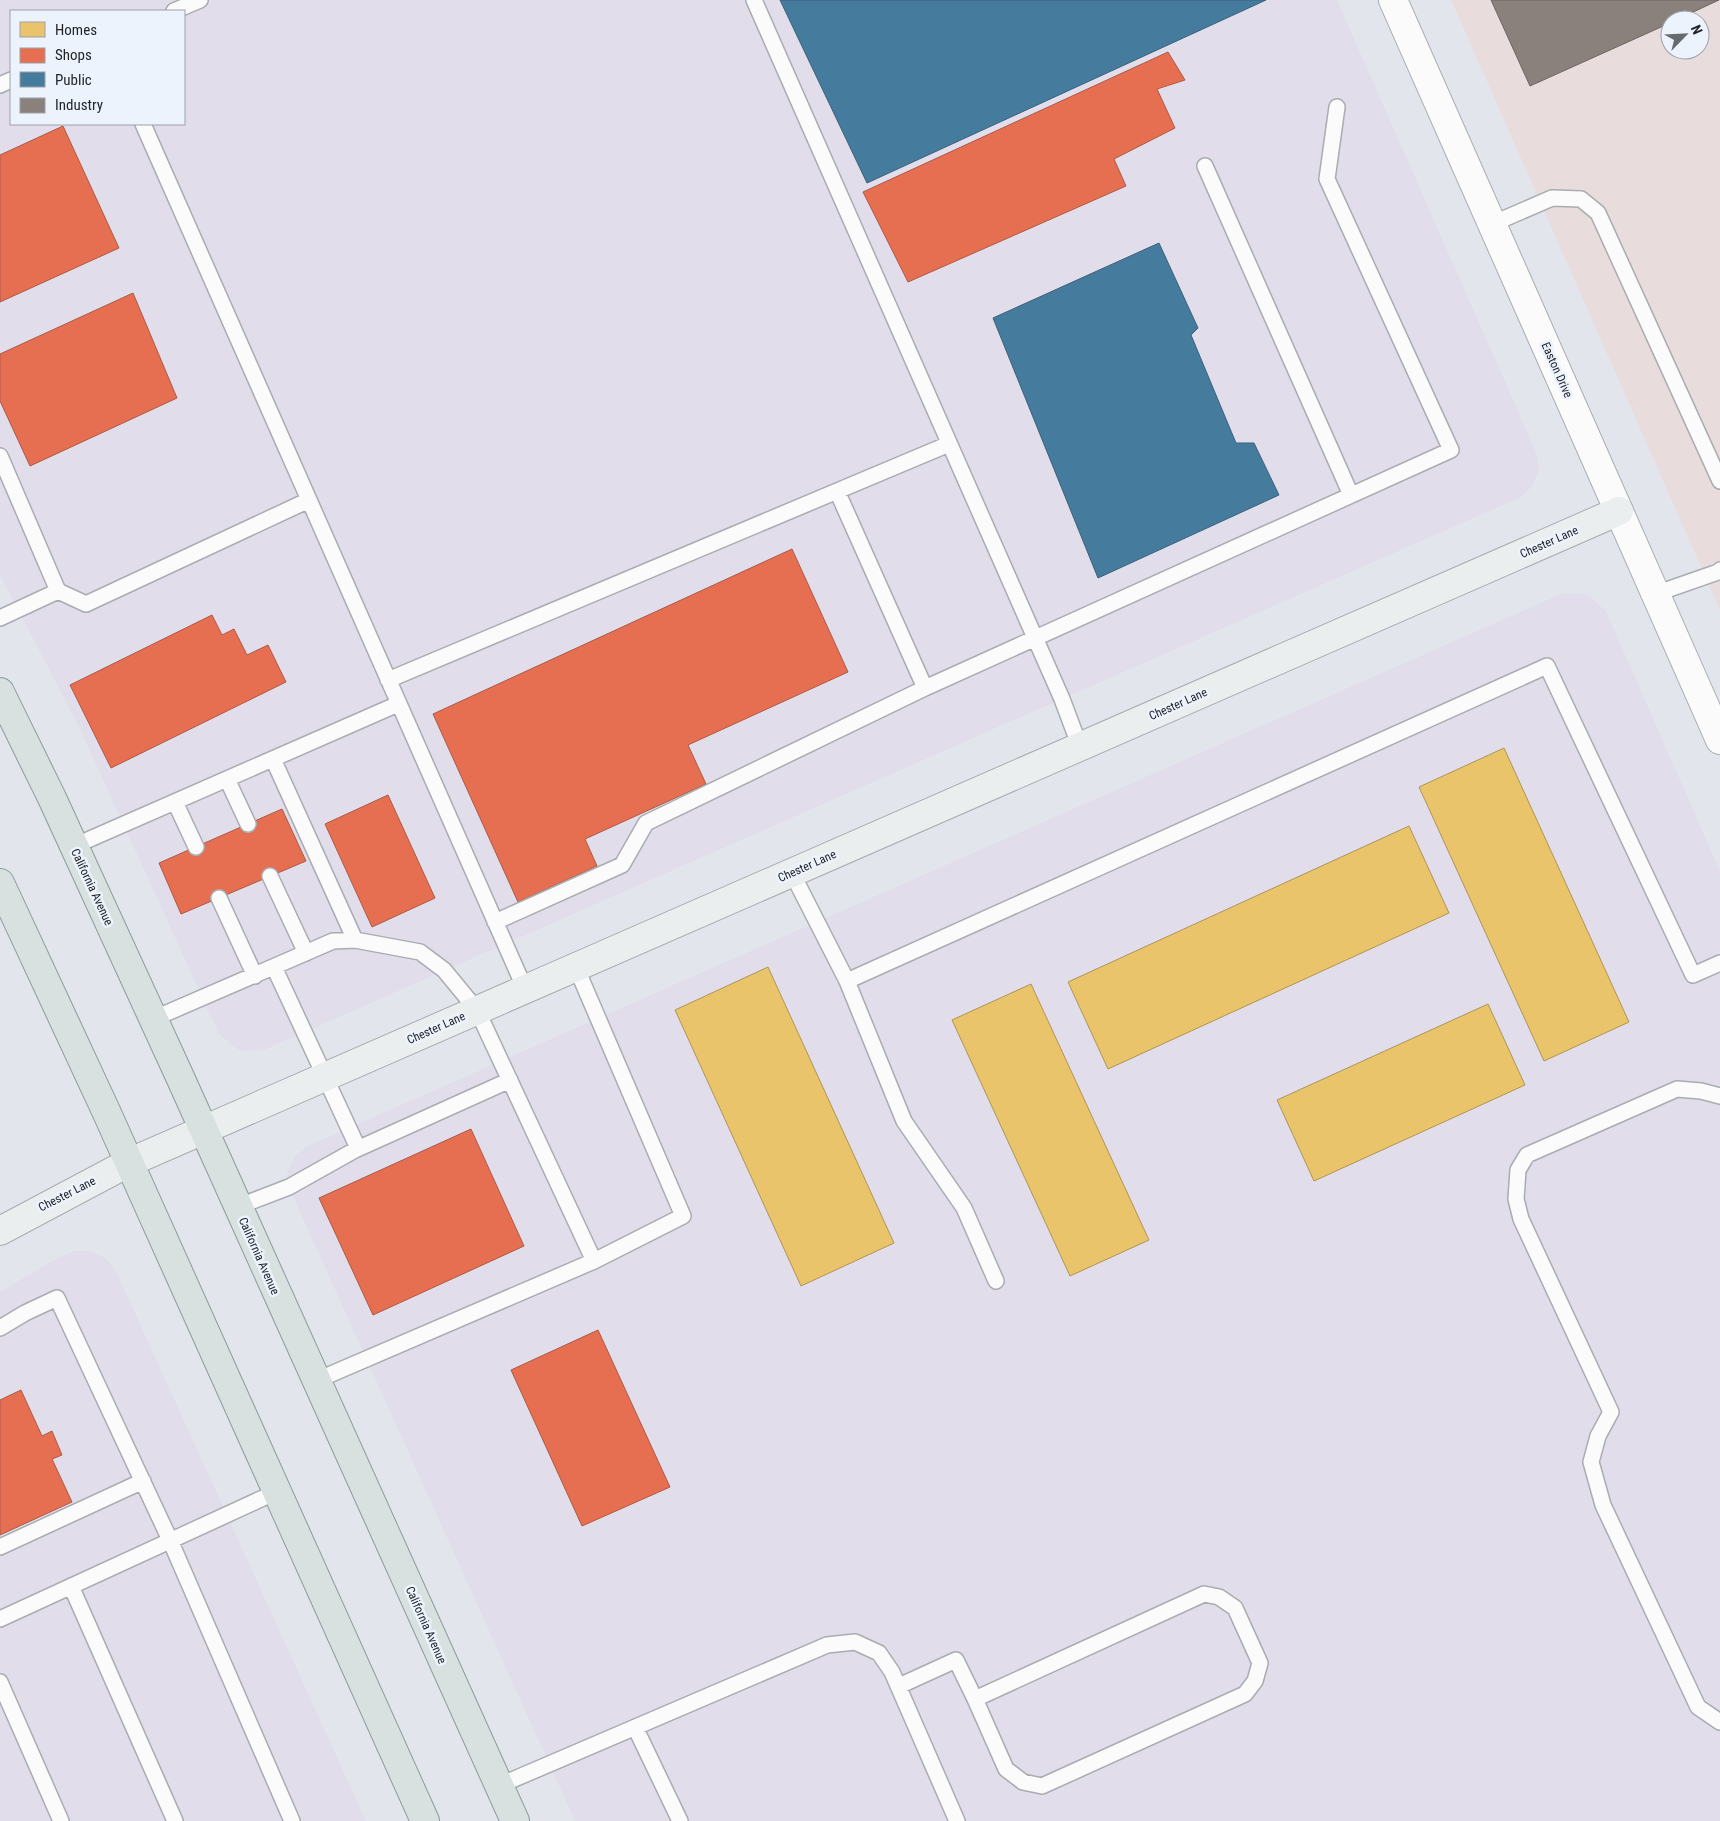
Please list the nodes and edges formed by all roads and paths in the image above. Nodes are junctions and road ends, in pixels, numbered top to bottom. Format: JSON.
{"nodes":[{"id":1,"x":200,"y":0,"type":"edge"},
{"id":2,"x":754,"y":0,"type":"edge"},
{"id":3,"x":1393,"y":0,"type":"edge"},
{"id":4,"x":176,"y":10,"type":"edge"},
{"id":5,"x":1337,"y":107,"type":"dead end"},
{"id":6,"x":143,"y":125,"type":"edge"},
{"id":7,"x":1205,"y":166,"type":"dead end"},
{"id":8,"x":1492,"y":224,"type":"junction"},
{"id":9,"x":948,"y":444,"type":"junction"},
{"id":10,"x":0,"y":456,"type":"edge"},
{"id":11,"x":1720,"y":481,"type":"edge"},
{"id":12,"x":837,"y":491,"type":"junction"},
{"id":13,"x":1351,"y":495,"type":"junction"},
{"id":14,"x":309,"y":500,"type":"junction"},
{"id":15,"x":1619,"y":511,"type":"junction"},
{"id":16,"x":1720,"y":570,"type":"edge"},
{"id":17,"x":58,"y":591,"type":"junction"},
{"id":18,"x":1655,"y":594,"type":"junction"},
{"id":19,"x":0,"y":618,"type":"edge"},
{"id":20,"x":1035,"y":639,"type":"junction"},
{"id":21,"x":388,"y":680,"type":"junction"},
{"id":22,"x":925,"y":688,"type":"junction"},
{"id":23,"x":0,"y":692,"type":"edge"},
{"id":24,"x":1712,"y":702,"type":"edge"},
{"id":25,"x":398,"y":704,"type":"junction"},
{"id":26,"x":1720,"y":740,"type":"edge"},
{"id":27,"x":1080,"y":747,"type":"junction"},
{"id":28,"x":273,"y":759,"type":"junction"},
{"id":29,"x":228,"y":779,"type":"junction"},
{"id":30,"x":175,"y":802,"type":"junction"},
{"id":31,"x":248,"y":824,"type":"dead end"},
{"id":32,"x":74,"y":846,"type":"junction"},
{"id":33,"x":196,"y":847,"type":"dead end"},
{"id":34,"x":792,"y":872,"type":"junction"},
{"id":35,"x":270,"y":876,"type":"dead end"},
{"id":36,"x":0,"y":883,"type":"edge"},
{"id":37,"x":219,"y":898,"type":"dead end"},
{"id":38,"x":494,"y":922,"type":"junction"},
{"id":39,"x":355,"y":940,"type":"junction"},
{"id":40,"x":306,"y":953,"type":"junction"},
{"id":41,"x":1720,"y":963,"type":"edge"},
{"id":42,"x":274,"y":967,"type":"junction"},
{"id":43,"x":576,"y":967,"type":"junction"},
{"id":44,"x":255,"y":976,"type":"junction"},
{"id":45,"x":847,"y":981,"type":"junction"},
{"id":46,"x":524,"y":989,"type":"junction"},
{"id":47,"x":477,"y":1010,"type":"junction"},
{"id":48,"x":153,"y":1019,"type":"junction"},
{"id":49,"x":326,"y":1076,"type":"junction"},
{"id":50,"x":510,"y":1080,"type":"junction"},
{"id":51,"x":1720,"y":1096,"type":"edge"},
{"id":52,"x":202,"y":1130,"type":"junction"},
{"id":53,"x":358,"y":1148,"type":"junction"},
{"id":54,"x":128,"y":1162,"type":"junction"},
{"id":55,"x":237,"y":1207,"type":"junction"},
{"id":56,"x":0,"y":1231,"type":"edge"},
{"id":57,"x":594,"y":1261,"type":"junction"},
{"id":58,"x":996,"y":1281,"type":"dead end"},
{"id":59,"x":0,"y":1328,"type":"edge"},
{"id":60,"x":315,"y":1381,"type":"junction"},
{"id":61,"x":143,"y":1481,"type":"junction"},
{"id":62,"x":276,"y":1492,"type":"junction"},
{"id":63,"x":170,"y":1540,"type":"junction"},
{"id":64,"x":0,"y":1547,"type":"edge"},
{"id":65,"x":71,"y":1586,"type":"junction"},
{"id":66,"x":0,"y":1619,"type":"edge"},
{"id":67,"x":0,"y":1682,"type":"edge"},
{"id":68,"x":899,"y":1686,"type":"junction"},
{"id":69,"x":975,"y":1698,"type":"junction"},
{"id":70,"x":1720,"y":1722,"type":"edge"},
{"id":71,"x":636,"y":1727,"type":"junction"},
{"id":72,"x":498,"y":1786,"type":"junction"},
{"id":73,"x":61,"y":1821,"type":"edge"},
{"id":74,"x":175,"y":1821,"type":"edge"},
{"id":75,"x":292,"y":1821,"type":"edge"},
{"id":76,"x":424,"y":1821,"type":"edge"},
{"id":77,"x":515,"y":1821,"type":"edge"},
{"id":78,"x":680,"y":1821,"type":"edge"},
{"id":79,"x":957,"y":1821,"type":"edge"}],
"edges":[{"from":1,"to":4,"type":"lane"},
{"from":2,"to":9,"type":"lane"},
{"from":3,"to":8,"type":"street","name":"Easton Drive"},
{"from":5,"to":13,"type":"lane"},
{"from":6,"to":14,"type":"lane"},
{"from":7,"to":13,"type":"lane"},
{"from":8,"to":11,"type":"lane"},
{"from":8,"to":15,"type":"street","name":"Easton Drive"},
{"from":9,"to":12,"type":"lane"},
{"from":9,"to":20,"type":"lane"},
{"from":10,"to":17,"type":"lane"},
{"from":12,"to":21,"type":"lane"},
{"from":12,"to":22,"type":"lane"},
{"from":13,"to":20,"type":"lane"},
{"from":14,"to":17,"type":"lane"},
{"from":14,"to":21,"type":"lane"},
{"from":15,"to":18,"type":"street","name":"Easton Drive"},
{"from":15,"to":27,"type":"street","name":"Chester Lane"},
{"from":16,"to":18,"type":"lane"},
{"from":17,"to":19,"type":"lane"},
{"from":18,"to":24,"type":"street","name":"Easton Drive"},
{"from":20,"to":22,"type":"lane"},
{"from":20,"to":27,"type":"lane"},
{"from":21,"to":25,"type":"lane"},
{"from":22,"to":38,"type":"lane"},
{"from":23,"to":32,"type":"main road","name":"California Avenue"},
{"from":24,"to":26,"type":"street","name":"Easton Drive"},
{"from":25,"to":28,"type":"lane"},
{"from":25,"to":38,"type":"lane"},
{"from":27,"to":34,"type":"street","name":"Chester Lane"},
{"from":28,"to":29,"type":"lane"},
{"from":28,"to":39,"type":"lane"},
{"from":29,"to":30,"type":"lane"},
{"from":29,"to":31,"type":"lane"},
{"from":30,"to":32,"type":"lane"},
{"from":30,"to":33,"type":"lane"},
{"from":32,"to":48,"type":"main road","name":"California Avenue"},
{"from":34,"to":43,"type":"street","name":"Chester Lane"},
{"from":34,"to":45,"type":"lane"},
{"from":35,"to":40,"type":"lane"},
{"from":36,"to":54,"type":"main road"},
{"from":37,"to":44,"type":"lane"},
{"from":38,"to":46,"type":"lane"},
{"from":39,"to":40,"type":"lane"},
{"from":39,"to":47,"type":"lane"},
{"from":40,"to":42,"type":"lane"},
{"from":41,"to":45,"type":"lane"},
{"from":42,"to":44,"type":"lane"},
{"from":42,"to":49,"type":"lane"},
{"from":43,"to":46,"type":"street","name":"Chester Lane"},
{"from":43,"to":57,"type":"lane"},
{"from":44,"to":48,"type":"lane"},
{"from":45,"to":58,"type":"lane"},
{"from":46,"to":47,"type":"street","name":"Chester Lane"},
{"from":47,"to":49,"type":"street","name":"Chester Lane"},
{"from":47,"to":50,"type":"lane"},
{"from":48,"to":52,"type":"main road","name":"California Avenue"},
{"from":49,"to":52,"type":"street","name":"Chester Lane"},
{"from":49,"to":53,"type":"lane"},
{"from":50,"to":53,"type":"lane"},
{"from":50,"to":57,"type":"lane"},
{"from":51,"to":70,"type":"lane"},
{"from":52,"to":54,"type":"street","name":"Chester Lane"},
{"from":52,"to":55,"type":"main road","name":"California Avenue"},
{"from":53,"to":55,"type":"lane"},
{"from":54,"to":56,"type":"street","name":"Chester Lane"},
{"from":54,"to":62,"type":"main road"},
{"from":55,"to":60,"type":"main road","name":"California Avenue"},
{"from":57,"to":60,"type":"lane"},
{"from":59,"to":61,"type":"lane"},
{"from":60,"to":72,"type":"main road","name":"California Avenue"},
{"from":61,"to":63,"type":"lane"},
{"from":61,"to":64,"type":"lane"},
{"from":62,"to":63,"type":"lane"},
{"from":62,"to":76,"type":"main road"},
{"from":63,"to":65,"type":"lane"},
{"from":63,"to":75,"type":"lane"},
{"from":65,"to":66,"type":"lane"},
{"from":65,"to":74,"type":"lane"},
{"from":67,"to":73,"type":"lane"},
{"from":68,"to":69,"type":"lane"},
{"from":68,"to":71,"type":"lane"},
{"from":68,"to":79,"type":"lane"},
{"from":69,"to":69,"type":"lane"},
{"from":71,"to":72,"type":"lane"},
{"from":71,"to":78,"type":"lane"},
{"from":72,"to":77,"type":"main road","name":"California Avenue"}]}
